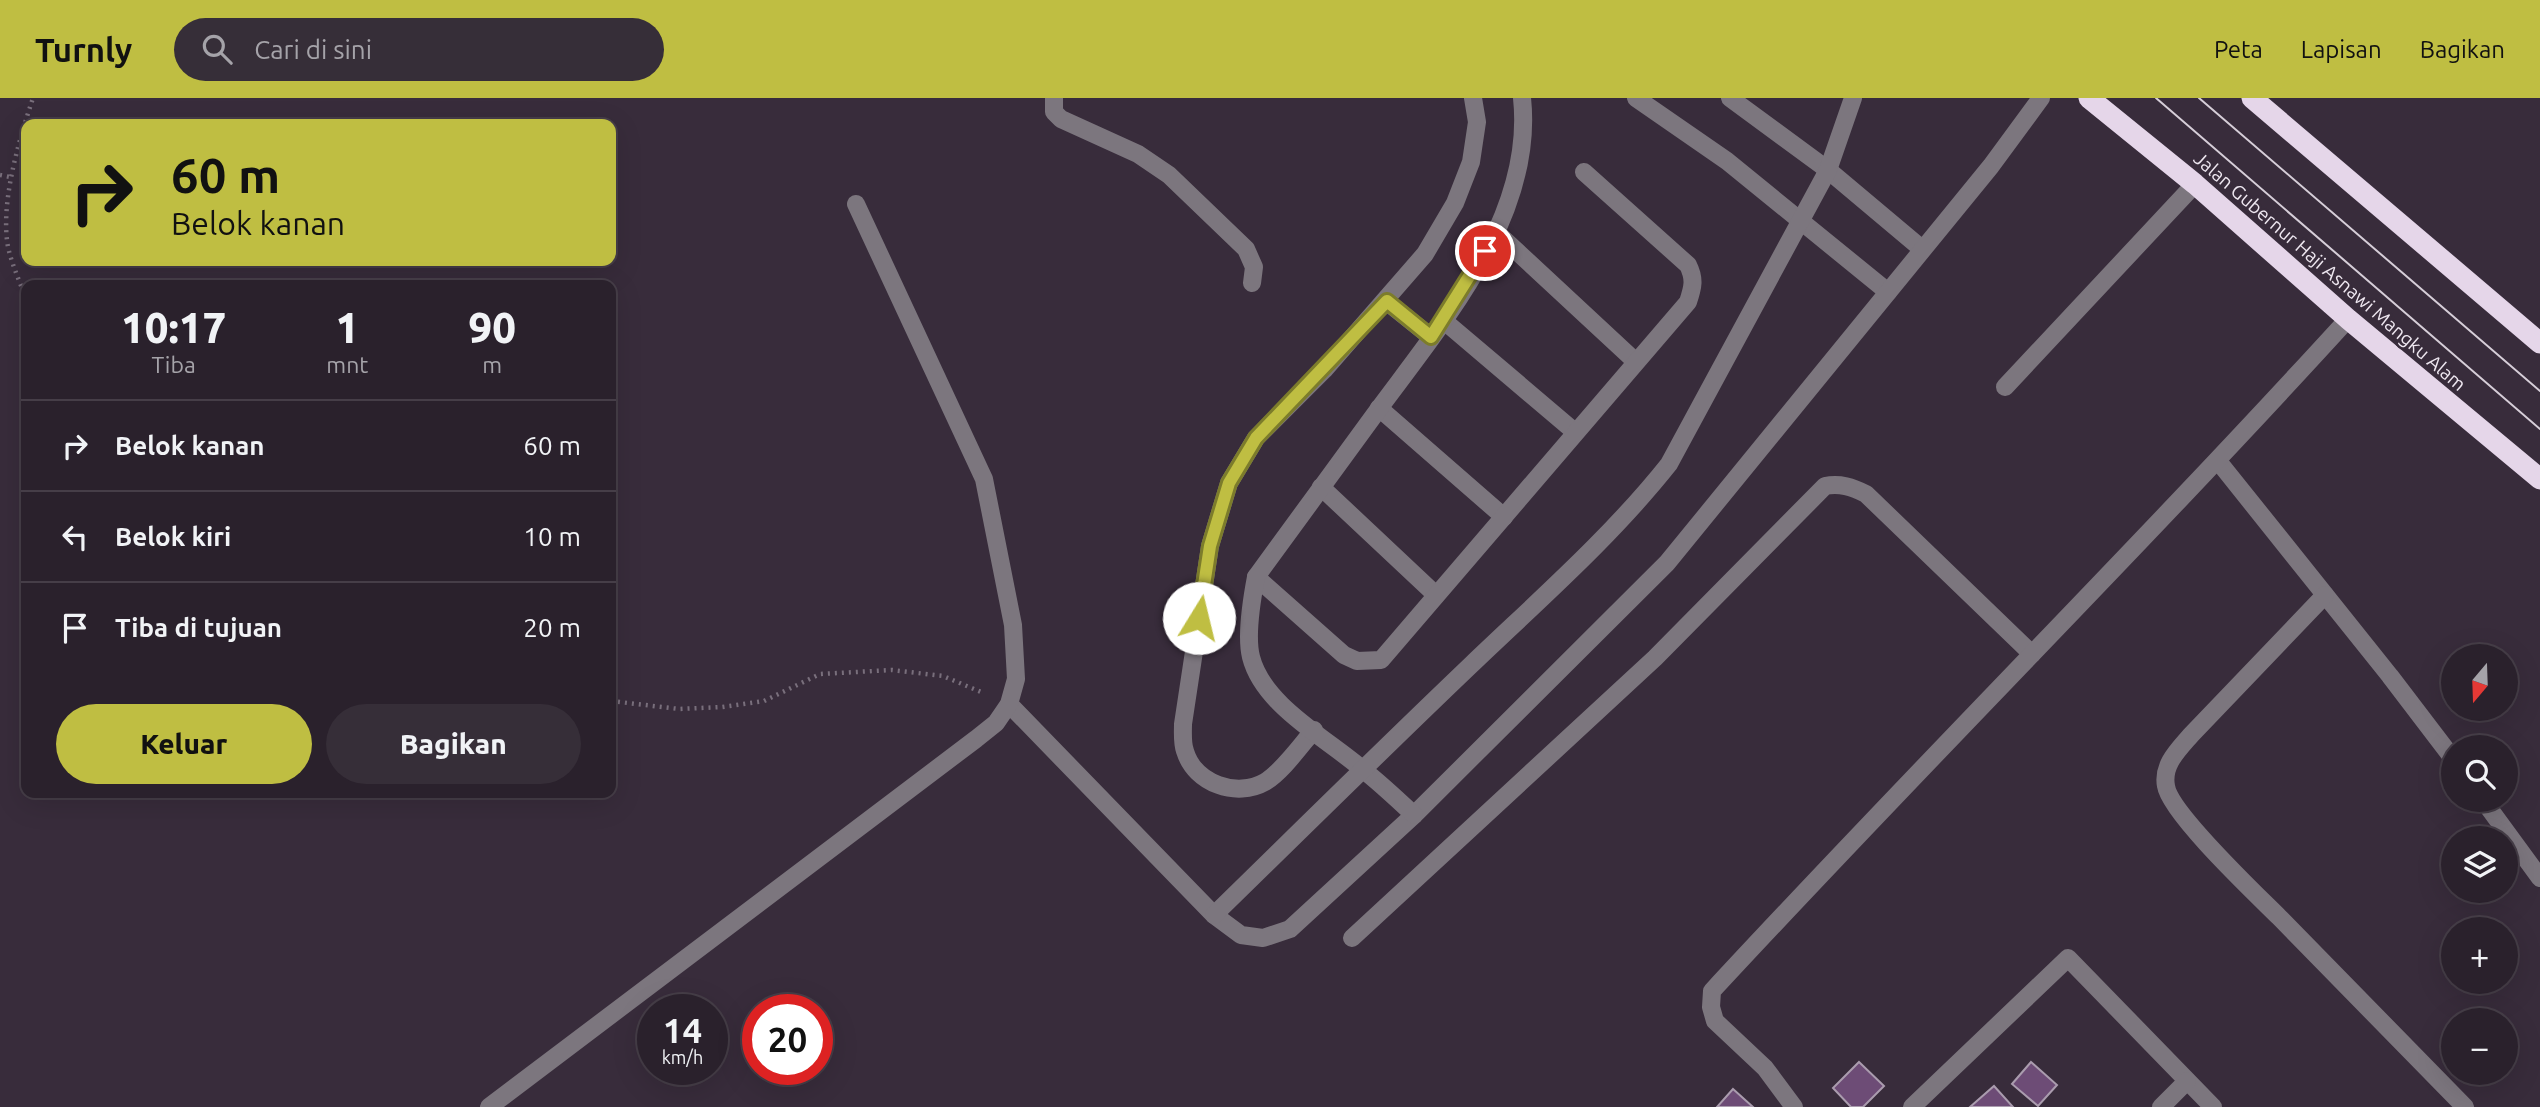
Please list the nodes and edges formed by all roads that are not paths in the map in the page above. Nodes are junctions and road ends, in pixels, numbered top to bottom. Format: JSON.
{"nodes":[{"id":1,"x":1054,"y":98,"type":"edge"},
{"id":2,"x":1473,"y":98,"type":"edge"},
{"id":3,"x":1521,"y":98,"type":"edge"},
{"id":4,"x":1636,"y":98,"type":"edge"},
{"id":5,"x":1730,"y":98,"type":"edge"},
{"id":6,"x":1853,"y":98,"type":"edge"},
{"id":7,"x":2042,"y":98,"type":"edge"},
{"id":8,"x":2089,"y":98,"type":"edge"},
{"id":9,"x":2252,"y":98,"type":"edge"},
{"id":10,"x":1828,"y":170,"type":"junction"},
{"id":11,"x":1584,"y":172,"type":"dead end"},
{"id":12,"x":2195,"y":184,"type":"junction"},
{"id":13,"x":856,"y":204,"type":"dead end"},
{"id":14,"x":1801,"y":219,"type":"junction"},
{"id":15,"x":1496,"y":232,"type":"junction"},
{"id":16,"x":1922,"y":249,"type":"junction"},
{"id":17,"x":1252,"y":283,"type":"dead end"},
{"id":18,"x":1888,"y":292,"type":"junction"},
{"id":19,"x":1387,"y":301,"type":"junction"},
{"id":20,"x":2348,"y":319,"type":"junction"},
{"id":21,"x":1443,"y":320,"type":"junction"},
{"id":22,"x":1431,"y":337,"type":"junction"},
{"id":23,"x":2540,"y":343,"type":"edge"},
{"id":24,"x":1635,"y":361,"type":"junction"},
{"id":25,"x":2005,"y":387,"type":"dead end"},
{"id":26,"x":1379,"y":408,"type":"junction"},
{"id":27,"x":1575,"y":432,"type":"junction"},
{"id":28,"x":2218,"y":461,"type":"junction"},
{"id":29,"x":2540,"y":479,"type":"edge"},
{"id":30,"x":1321,"y":487,"type":"junction"},
{"id":31,"x":1504,"y":517,"type":"junction"},
{"id":32,"x":1256,"y":577,"type":"junction"},
{"id":33,"x":1436,"y":595,"type":"junction"},
{"id":34,"x":2325,"y":595,"type":"junction"},
{"id":35,"x":2032,"y":654,"type":"junction"},
{"id":36,"x":1009,"y":704,"type":"junction"},
{"id":37,"x":1314,"y":730,"type":"junction"},
{"id":38,"x":2441,"y":743,"type":"edge"},
{"id":39,"x":1363,"y":769,"type":"junction"},
{"id":40,"x":2492,"y":812,"type":"edge"},
{"id":41,"x":1414,"y":815,"type":"junction"},
{"id":42,"x":2540,"y":878,"type":"edge"},
{"id":43,"x":1214,"y":915,"type":"junction"},
{"id":44,"x":1352,"y":938,"type":"dead end"},
{"id":45,"x":2187,"y":1081,"type":"junction"},
{"id":46,"x":489,"y":1107,"type":"edge"},
{"id":47,"x":1794,"y":1107,"type":"edge"},
{"id":48,"x":1912,"y":1107,"type":"edge"},
{"id":49,"x":2161,"y":1107,"type":"edge"},
{"id":50,"x":2213,"y":1107,"type":"edge"},
{"id":51,"x":2466,"y":1107,"type":"edge"}],
"edges":[{"from":1,"to":17,"type":"street"},
{"from":2,"to":19,"type":"street"},
{"from":3,"to":15,"type":"street"},
{"from":4,"to":14,"type":"street"},
{"from":5,"to":10,"type":"street"},
{"from":6,"to":10,"type":"street"},
{"from":7,"to":16,"type":"street"},
{"from":8,"to":12,"type":"highway","name":"Jalan Gubernur Haji Asnawi Mangku Alam"},
{"from":9,"to":23,"type":"highway"},
{"from":10,"to":14,"type":"street"},
{"from":10,"to":16,"type":"street"},
{"from":11,"to":24,"type":"street"},
{"from":12,"to":20,"type":"highway","name":"Jalan Gubernur Haji Asnawi Mangku Alam"},
{"from":12,"to":25,"type":"street"},
{"from":13,"to":36,"type":"street"},
{"from":14,"to":18,"type":"street"},
{"from":14,"to":39,"type":"street"},
{"from":15,"to":21,"type":"street"},
{"from":15,"to":24,"type":"street"},
{"from":16,"to":18,"type":"street"},
{"from":18,"to":41,"type":"street"},
{"from":19,"to":22,"type":"street"},
{"from":19,"to":37,"type":"street"},
{"from":20,"to":28,"type":"street"},
{"from":20,"to":29,"type":"highway","name":"Jalan Gubernur Haji Asnawi Mangku Alam"},
{"from":21,"to":22,"type":"street"},
{"from":21,"to":27,"type":"street"},
{"from":22,"to":26,"type":"street"},
{"from":24,"to":27,"type":"street"},
{"from":26,"to":30,"type":"street"},
{"from":26,"to":31,"type":"street"},
{"from":27,"to":31,"type":"street"},
{"from":28,"to":34,"type":"street"},
{"from":28,"to":35,"type":"street"},
{"from":30,"to":32,"type":"street"},
{"from":30,"to":33,"type":"street"},
{"from":31,"to":33,"type":"street"},
{"from":32,"to":33,"type":"street"},
{"from":32,"to":37,"type":"street"},
{"from":34,"to":38,"type":"street"},
{"from":34,"to":51,"type":"street"},
{"from":35,"to":44,"type":"street"},
{"from":35,"to":47,"type":"street"},
{"from":36,"to":43,"type":"street"},
{"from":36,"to":46,"type":"street"},
{"from":37,"to":39,"type":"street"},
{"from":39,"to":41,"type":"street"},
{"from":39,"to":43,"type":"street"},
{"from":40,"to":42,"type":"street"},
{"from":41,"to":43,"type":"street"},
{"from":45,"to":48,"type":"street"},
{"from":45,"to":49,"type":"street"},
{"from":45,"to":50,"type":"street"}]}
